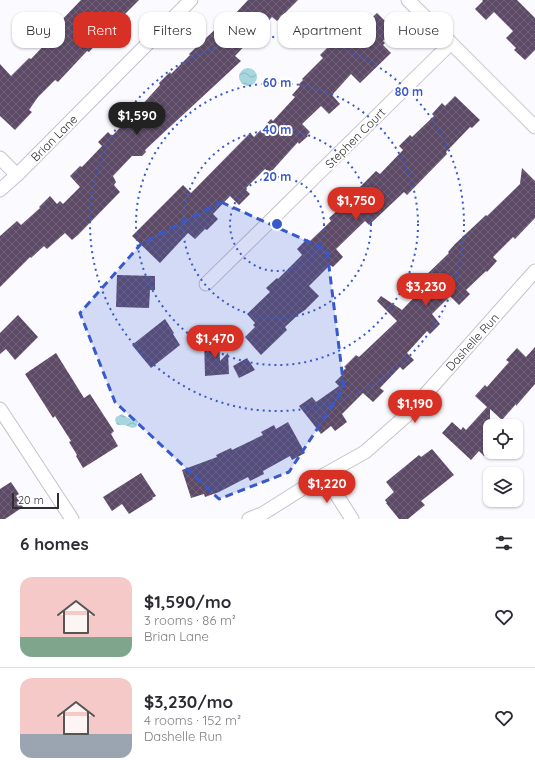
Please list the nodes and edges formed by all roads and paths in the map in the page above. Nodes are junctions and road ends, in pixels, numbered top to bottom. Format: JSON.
{"nodes":[{"id":1,"x":191,"y":0,"type":"edge"},
{"id":2,"x":408,"y":0,"type":"edge"},
{"id":3,"x":420,"y":12,"type":"edge"},
{"id":4,"x":453,"y":45,"type":"edge"},
{"id":5,"x":446,"y":48,"type":"edge"},
{"id":6,"x":535,"y":127,"type":"edge"},
{"id":7,"x":0,"y":158,"type":"edge"},
{"id":8,"x":17,"y":175,"type":"junction"},
{"id":9,"x":0,"y":190,"type":"edge"},
{"id":10,"x":535,"y":271,"type":"edge"},
{"id":11,"x":206,"y":284,"type":"dead end"},
{"id":12,"x":0,"y":409,"type":"edge"},
{"id":13,"x":324,"y":475,"type":"junction"},
{"id":14,"x":72,"y":519,"type":"edge"},
{"id":15,"x":249,"y":519,"type":"edge"},
{"id":16,"x":352,"y":519,"type":"edge"}],
"edges":[{"from":1,"to":8,"type":"street","name":"Brian Lane"},
{"from":2,"to":3,"type":"street"},
{"from":4,"to":6,"type":"street"},
{"from":5,"to":11,"type":"street","name":"Stephen Court"},
{"from":7,"to":8,"type":"street"},
{"from":8,"to":9,"type":"street","name":"Brian Lane"},
{"from":10,"to":13,"type":"street","name":"Dashelle Run"},
{"from":12,"to":14,"type":"street"},
{"from":13,"to":15,"type":"street","name":"Dashelle Run"},
{"from":13,"to":16,"type":"street"}]}
